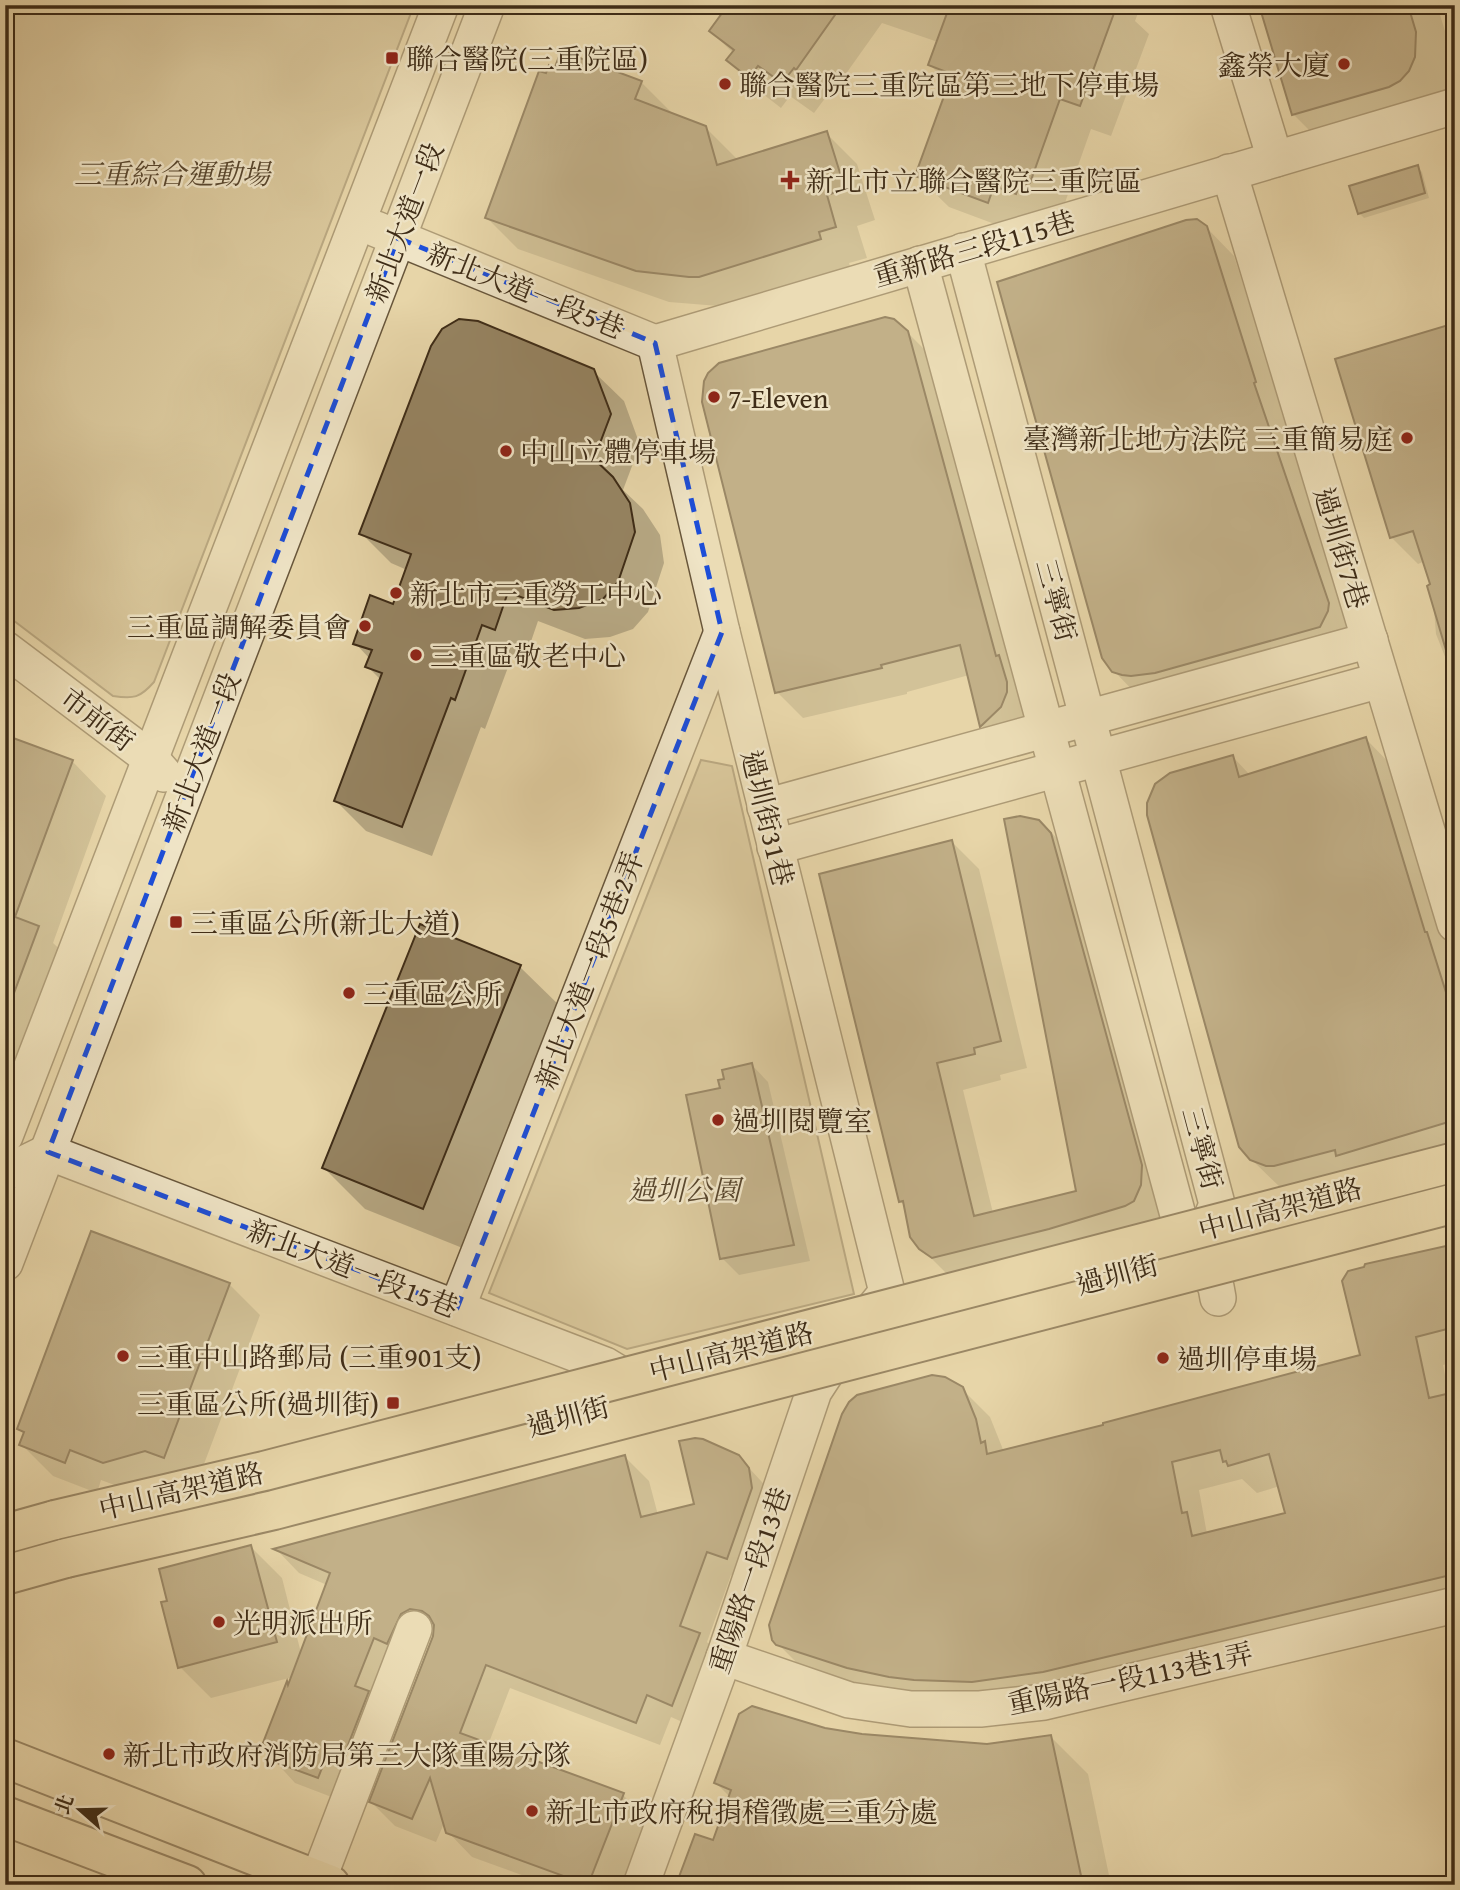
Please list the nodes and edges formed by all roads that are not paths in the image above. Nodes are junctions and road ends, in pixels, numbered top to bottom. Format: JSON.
{"nodes":[{"id":1,"x":441,"y":5,"type":"edge"},
{"id":2,"x":487,"y":5,"type":"edge"},
{"id":3,"x":1228,"y":5,"type":"edge"},
{"id":4,"x":1455,"y":106,"type":"edge"},
{"id":5,"x":1275,"y":159,"type":"junction"},
{"id":6,"x":1229,"y":172,"type":"junction"},
{"id":7,"x":358,"y":222,"type":"junction"},
{"id":8,"x":398,"y":238,"type":"junction"},
{"id":9,"x":964,"y":251,"type":"junction"},
{"id":10,"x":920,"y":264,"type":"junction"},
{"id":11,"x":655,"y":343,"type":"junction"},
{"id":12,"x":722,"y":632,"type":"junction"},
{"id":13,"x":1370,"y":640,"type":"junction"},
{"id":14,"x":5,"y":649,"type":"edge"},
{"id":15,"x":1381,"y":680,"type":"junction"},
{"id":16,"x":1088,"y":718,"type":"junction"},
{"id":17,"x":1047,"y":730,"type":"junction"},
{"id":18,"x":1098,"y":758,"type":"junction"},
{"id":19,"x":151,"y":759,"type":"junction"},
{"id":20,"x":1057,"y":769,"type":"junction"},
{"id":21,"x":184,"y":797,"type":"junction"},
{"id":22,"x":765,"y":807,"type":"junction"},
{"id":23,"x":775,"y":847,"type":"junction"},
{"id":24,"x":1455,"y":925,"type":"edge"},
{"id":25,"x":5,"y":1136,"type":"edge"},
{"id":26,"x":48,"y":1152,"type":"junction"},
{"id":27,"x":1455,"y":1162,"type":"edge"},
{"id":28,"x":5,"y":1173,"type":"edge"},
{"id":29,"x":1455,"y":1184,"type":"edge"},
{"id":30,"x":1455,"y":1203,"type":"edge"},
{"id":31,"x":1197,"y":1253,"type":"junction"},
{"id":32,"x":5,"y":1263,"type":"edge"},
{"id":33,"x":887,"y":1292,"type":"joint"},
{"id":34,"x":1218,"y":1298,"type":"dead end"},
{"id":35,"x":457,"y":1308,"type":"junction"},
{"id":36,"x":844,"y":1345,"type":"junction"},
{"id":37,"x":756,"y":1367,"type":"junction"},
{"id":38,"x":814,"y":1391,"type":"junction"},
{"id":39,"x":653,"y":1394,"type":"junction"},
{"id":40,"x":8,"y":1556,"type":"edge"},
{"id":41,"x":1455,"y":1605,"type":"edge"},
{"id":42,"x":414,"y":1629,"type":"dead end"},
{"id":43,"x":723,"y":1657,"type":"junction"},
{"id":44,"x":5,"y":1758,"type":"edge"},
{"id":45,"x":5,"y":1816,"type":"edge"},
{"id":46,"x":324,"y":1882,"type":"edge"},
{"id":47,"x":187,"y":1885,"type":"edge"},
{"id":48,"x":641,"y":1885,"type":"edge"}],
"edges":[{"from":1,"to":7,"type":"street","name":"新北大道一段"},
{"from":2,"to":8,"type":"street","name":"新北大道一段"},
{"from":3,"to":5,"type":"street"},
{"from":4,"to":5,"type":"street","name":"重新路三段115巷"},
{"from":5,"to":6,"type":"street","name":"重新路三段115巷"},
{"from":6,"to":9,"type":"street","name":"重新路三段115巷"},
{"from":6,"to":13,"type":"street","name":"過圳街7巷"},
{"from":7,"to":8,"type":"street","name":"新北大道一段5巷"},
{"from":7,"to":19,"type":"street","name":"新北大道一段"},
{"from":8,"to":11,"type":"street","name":"新北大道一段5巷"},
{"from":8,"to":21,"type":"street","name":"新北大道一段"},
{"from":9,"to":10,"type":"street","name":"重新路三段115巷"},
{"from":9,"to":16,"type":"street","name":"三寧街"},
{"from":10,"to":11,"type":"street","name":"重新路三段115巷"},
{"from":10,"to":17,"type":"street","name":"三寧街"},
{"from":11,"to":12,"type":"street","name":"過圳街31巷"},
{"from":12,"to":22,"type":"street","name":"過圳街31巷"},
{"from":12,"to":35,"type":"street","name":"新北大道一段5巷2弄"},
{"from":13,"to":15,"type":"street","name":"過圳街7巷"},
{"from":13,"to":16,"type":"street"},
{"from":14,"to":19,"type":"street","name":"市前街"},
{"from":15,"to":18,"type":"street"},
{"from":15,"to":24,"type":"street","name":"過圳街7巷"},
{"from":16,"to":17,"type":"street"},
{"from":16,"to":18,"type":"street","name":"三寧街"},
{"from":17,"to":20,"type":"street","name":"三寧街"},
{"from":17,"to":22,"type":"street"},
{"from":18,"to":20,"type":"street"},
{"from":18,"to":31,"type":"street","name":"三寧街"},
{"from":19,"to":21,"type":"street","name":"市前街"},
{"from":19,"to":25,"type":"street","name":"新北大道一段"},
{"from":20,"to":23,"type":"street"},
{"from":20,"to":31,"type":"street","name":"三寧街"},
{"from":21,"to":26,"type":"street","name":"新北大道一段"},
{"from":22,"to":23,"type":"street","name":"過圳街31巷"},
{"from":23,"to":33,"type":"street","name":"過圳街31巷"},
{"from":26,"to":28,"type":"street"},
{"from":26,"to":32,"type":"street","name":"新北大道一段"},
{"from":26,"to":35,"type":"street","name":"新北大道一段15巷"},
{"from":27,"to":40,"type":"main road","name":"中山高架道路","bridge":true},
{"from":29,"to":31,"type":"main road","name":"過圳街"},
{"from":30,"to":40,"type":"main road","name":"中山高架道路","bridge":true},
{"from":31,"to":34,"type":"street"},
{"from":31,"to":36,"type":"main road","name":"過圳街"},
{"from":33,"to":36,"type":"street","name":"重陽路一段13巷"},
{"from":35,"to":39,"type":"street","name":"新北大道一段15巷"},
{"from":36,"to":37,"type":"main road","name":"過圳街"},
{"from":36,"to":38,"type":"street","name":"重陽路一段13巷"},
{"from":37,"to":38,"type":"main road"},
{"from":37,"to":39,"type":"main road","name":"過圳街"},
{"from":38,"to":43,"type":"street","name":"重陽路一段13巷"},
{"from":39,"to":40,"type":"main road","name":"過圳街"},
{"from":41,"to":43,"type":"street","name":"重陽路一段113巷1弄"},
{"from":42,"to":46,"type":"street"},
{"from":43,"to":48,"type":"street","name":"重陽路一段13巷"},
{"from":44,"to":46,"type":"main road"},
{"from":45,"to":47,"type":"main road"}]}
